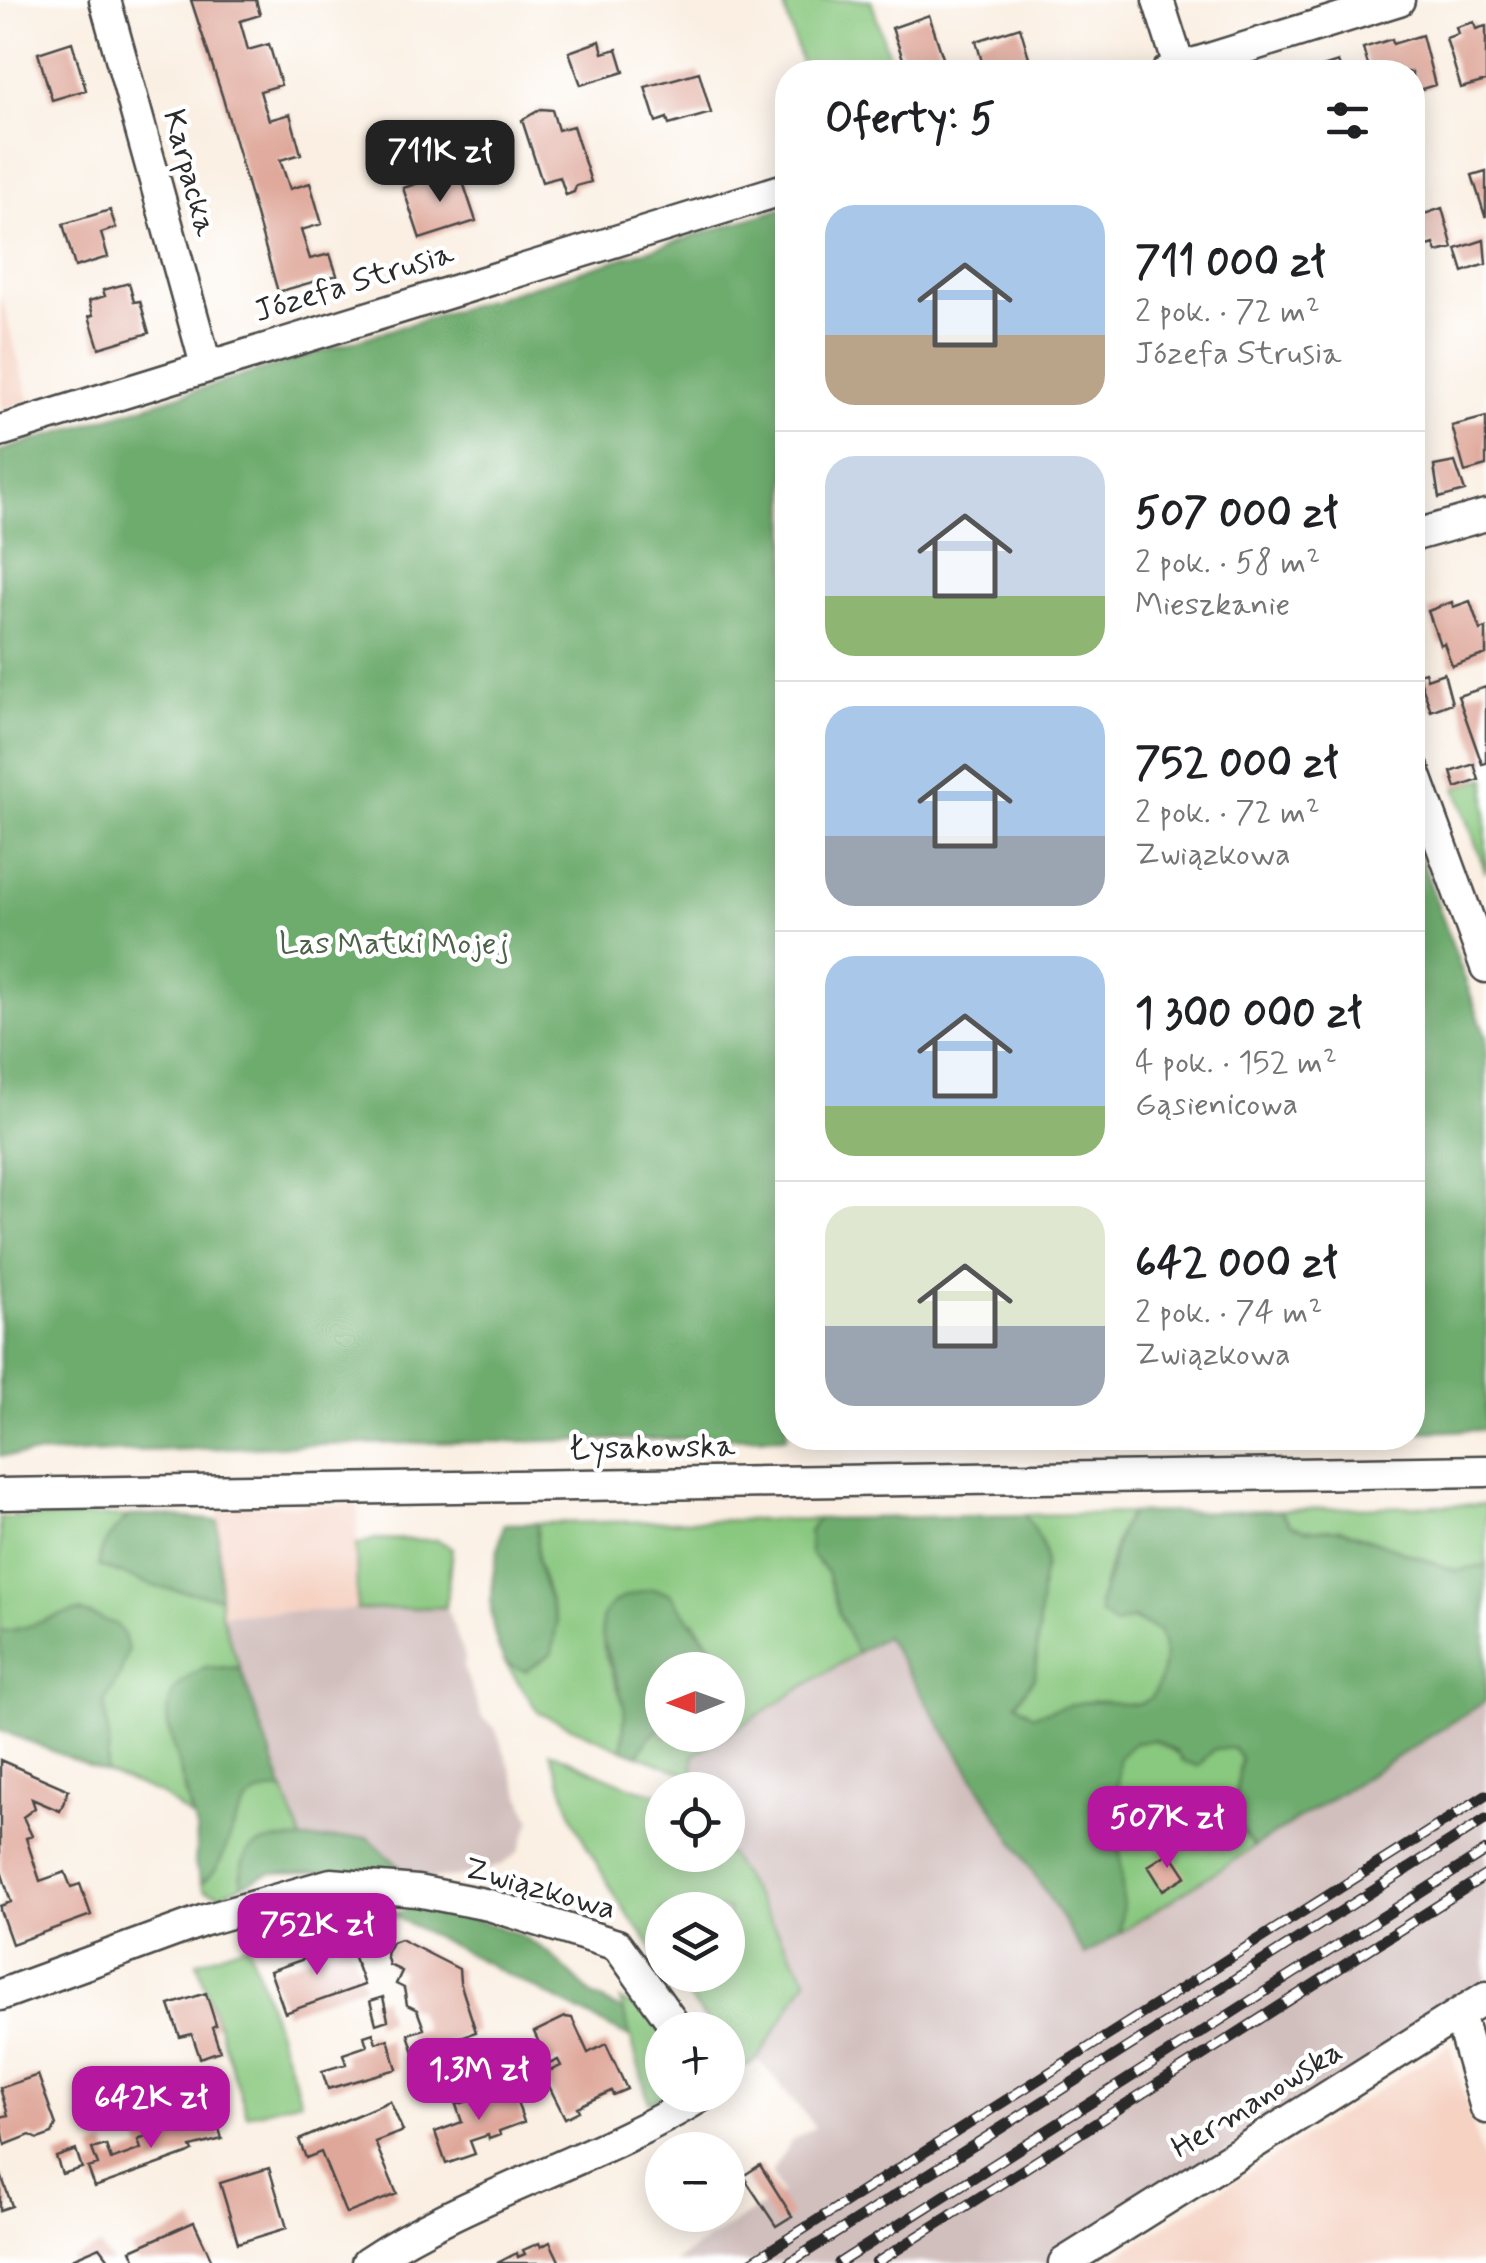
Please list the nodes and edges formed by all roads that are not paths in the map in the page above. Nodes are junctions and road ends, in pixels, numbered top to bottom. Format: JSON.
{"nodes":[{"id":1,"x":105,"y":0,"type":"edge"},
{"id":2,"x":1158,"y":0,"type":"edge"},
{"id":3,"x":1398,"y":0,"type":"edge"},
{"id":4,"x":1173,"y":60,"type":"edge"},
{"id":5,"x":1210,"y":60,"type":"edge"},
{"id":6,"x":775,"y":192,"type":"edge"},
{"id":7,"x":206,"y":365,"type":"junction"},
{"id":8,"x":0,"y":431,"type":"edge"},
{"id":9,"x":1486,"y":515,"type":"edge"},
{"id":10,"x":1425,"y":532,"type":"edge"},
{"id":11,"x":1425,"y":800,"type":"edge"},
{"id":12,"x":1486,"y":967,"type":"edge"},
{"id":13,"x":1486,"y":1471,"type":"edge"},
{"id":14,"x":0,"y":1494,"type":"edge"},
{"id":15,"x":0,"y":1994,"type":"edge"},
{"id":16,"x":1486,"y":1997,"type":"edge"},
{"id":17,"x":665,"y":2012,"type":"edge"},
{"id":18,"x":1459,"y":2014,"type":"junction"},
{"id":19,"x":1486,"y":2108,"type":"edge"},
{"id":20,"x":675,"y":2112,"type":"edge"},
{"id":21,"x":366,"y":2263,"type":"edge"},
{"id":22,"x":1064,"y":2263,"type":"edge"}],
"edges":[{"from":1,"to":7,"type":"street","name":"Karpacka"},
{"from":2,"to":4,"type":"street"},
{"from":3,"to":5,"type":"street"},
{"from":6,"to":7,"type":"street","name":"Józefa Strusia"},
{"from":7,"to":8,"type":"street","name":"Józefa Strusia"},
{"from":9,"to":10,"type":"street"},
{"from":11,"to":12,"type":"street"},
{"from":13,"to":14,"type":"street","name":"Łysakowska"},
{"from":15,"to":17,"type":"street","name":"Związkowa"},
{"from":16,"to":18,"type":"street","name":"Hermanowska"},
{"from":18,"to":19,"type":"street"},
{"from":18,"to":22,"type":"street","name":"Hermanowska"},
{"from":20,"to":21,"type":"street"}]}
